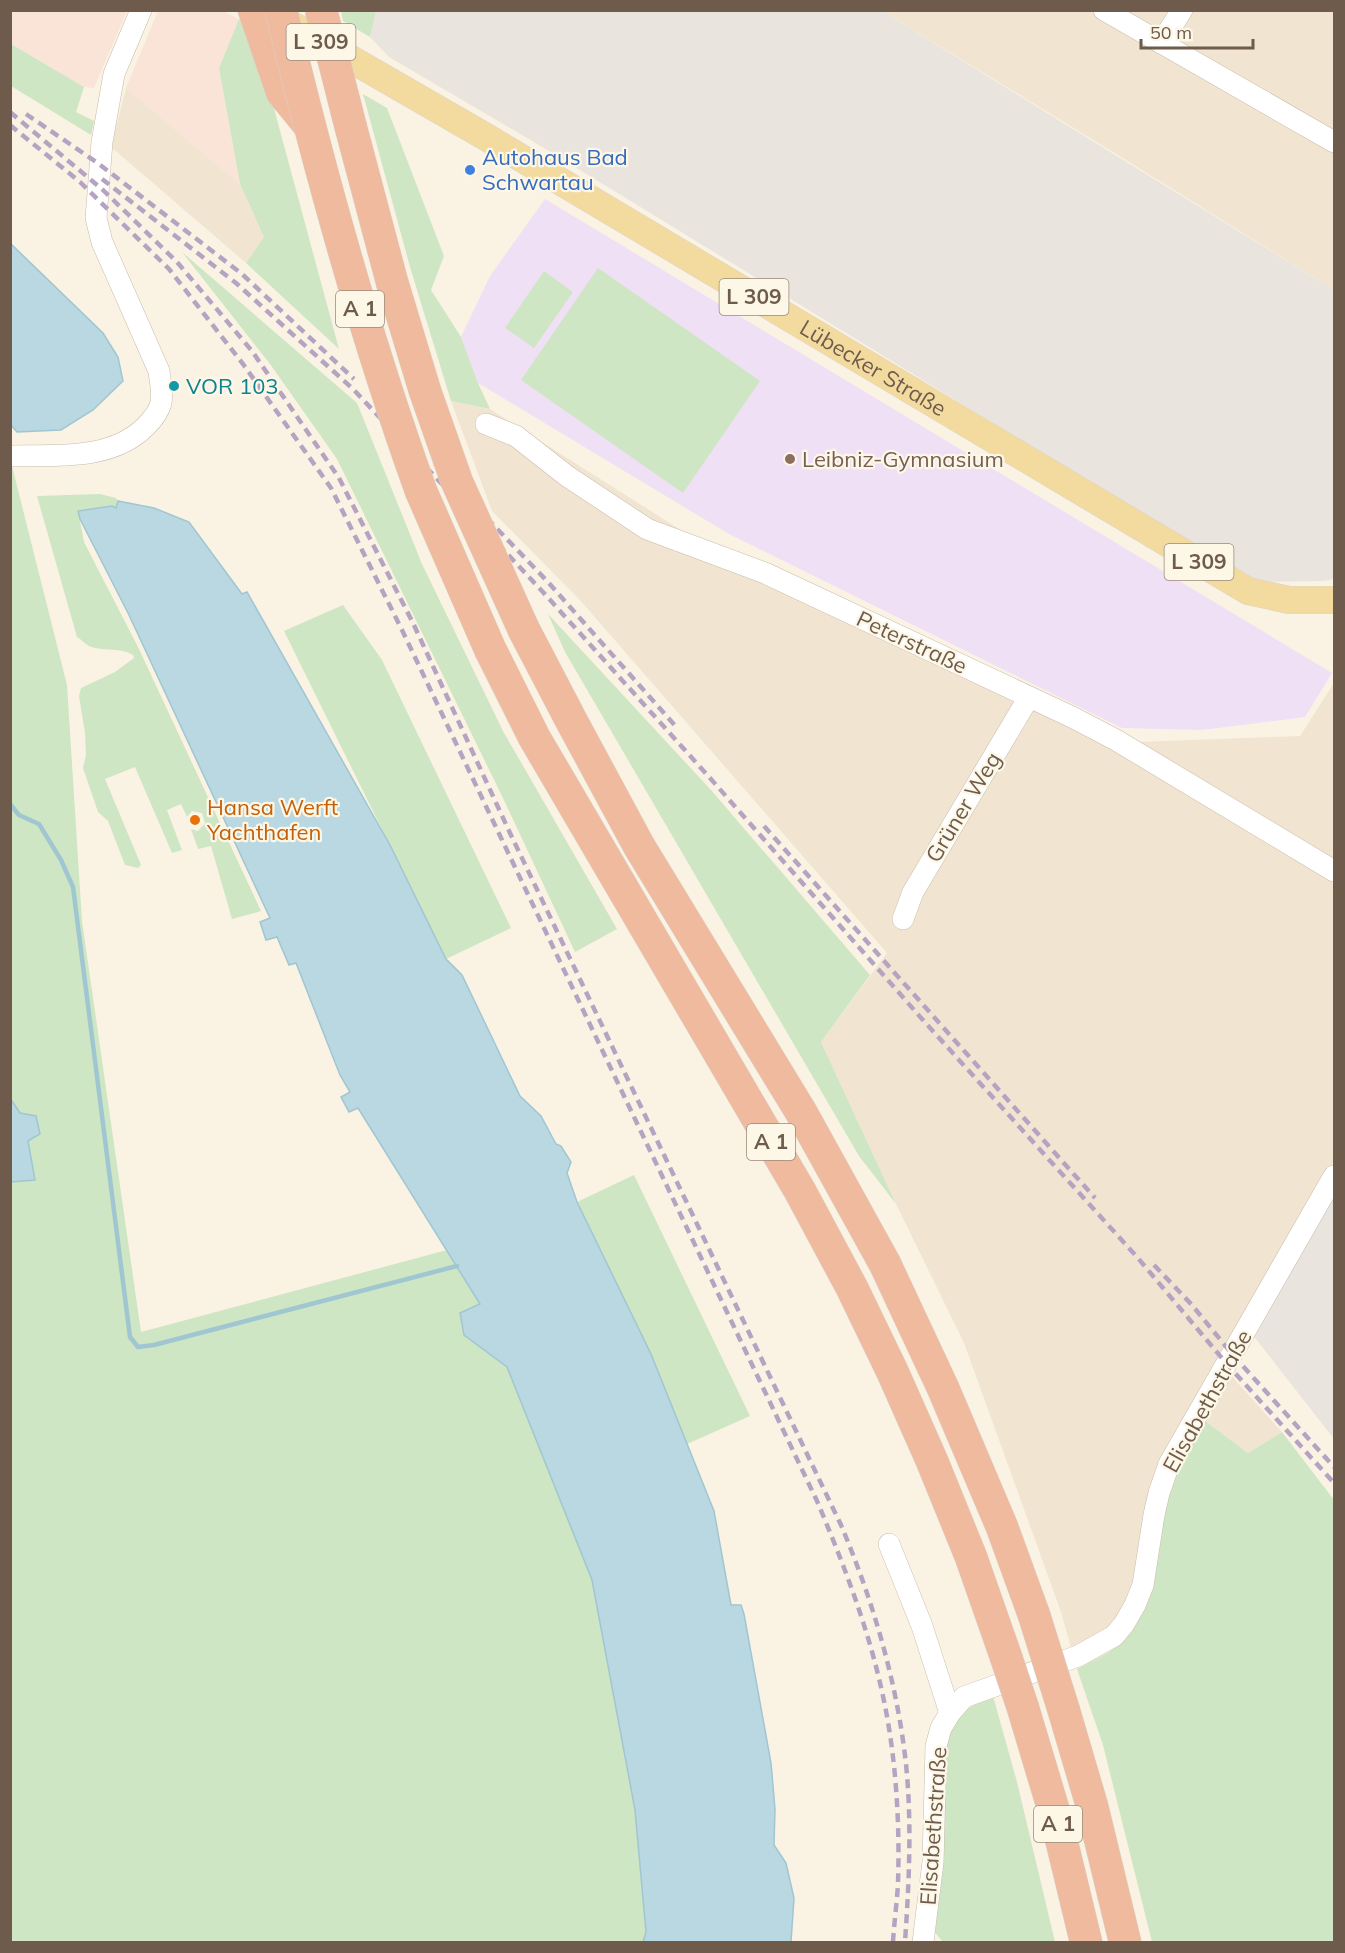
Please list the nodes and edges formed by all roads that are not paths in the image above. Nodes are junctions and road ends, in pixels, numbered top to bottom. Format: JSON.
{"nodes":[{"id":1,"x":141,"y":10,"type":"edge"},
{"id":2,"x":254,"y":10,"type":"edge"},
{"id":3,"x":265,"y":10,"type":"edge"},
{"id":4,"x":281,"y":10,"type":"edge"},
{"id":5,"x":321,"y":10,"type":"edge"},
{"id":6,"x":1104,"y":10,"type":"edge"},
{"id":7,"x":1182,"y":10,"type":"edge"},
{"id":8,"x":1161,"y":43,"type":"junction"},
{"id":9,"x":309,"y":125,"type":"junction"},
{"id":10,"x":1335,"y":142,"type":"edge"},
{"id":11,"x":486,"y":424,"type":"dead end"},
{"id":12,"x":10,"y":456,"type":"edge"},
{"id":13,"x":1335,"y":600,"type":"edge"},
{"id":14,"x":1029,"y":697,"type":"junction"},
{"id":15,"x":1335,"y":871,"type":"edge"},
{"id":16,"x":903,"y":919,"type":"dead end"},
{"id":17,"x":1335,"y":1176,"type":"edge"},
{"id":18,"x":889,"y":1544,"type":"dead end"},
{"id":19,"x":950,"y":1713,"type":"junction"},
{"id":20,"x":923,"y":1942,"type":"edge"},
{"id":21,"x":1086,"y":1942,"type":"edge"},
{"id":22,"x":1125,"y":1942,"type":"edge"}],
"edges":[{"from":1,"to":12,"type":"street"},
{"from":2,"to":9,"type":"highway"},
{"from":3,"to":13,"type":"main road","name":"Lübecker Straße","number":"L 309"},
{"from":4,"to":9,"type":"highway","number":"A 1","bridge":true},
{"from":5,"to":22,"type":"highway","number":"A 1","bridge":true},
{"from":6,"to":8,"type":"street"},
{"from":7,"to":8,"type":"street"},
{"from":8,"to":10,"type":"street"},
{"from":9,"to":21,"type":"highway","number":"A 1","bridge":true},
{"from":11,"to":14,"type":"street","name":"Peterstraße"},
{"from":14,"to":15,"type":"street","name":"Peterstraße"},
{"from":14,"to":16,"type":"street","name":"Grüner Weg"},
{"from":17,"to":19,"type":"street","name":"Elisabethstraße"},
{"from":18,"to":19,"type":"street"},
{"from":19,"to":20,"type":"street","name":"Elisabethstraße"}]}
